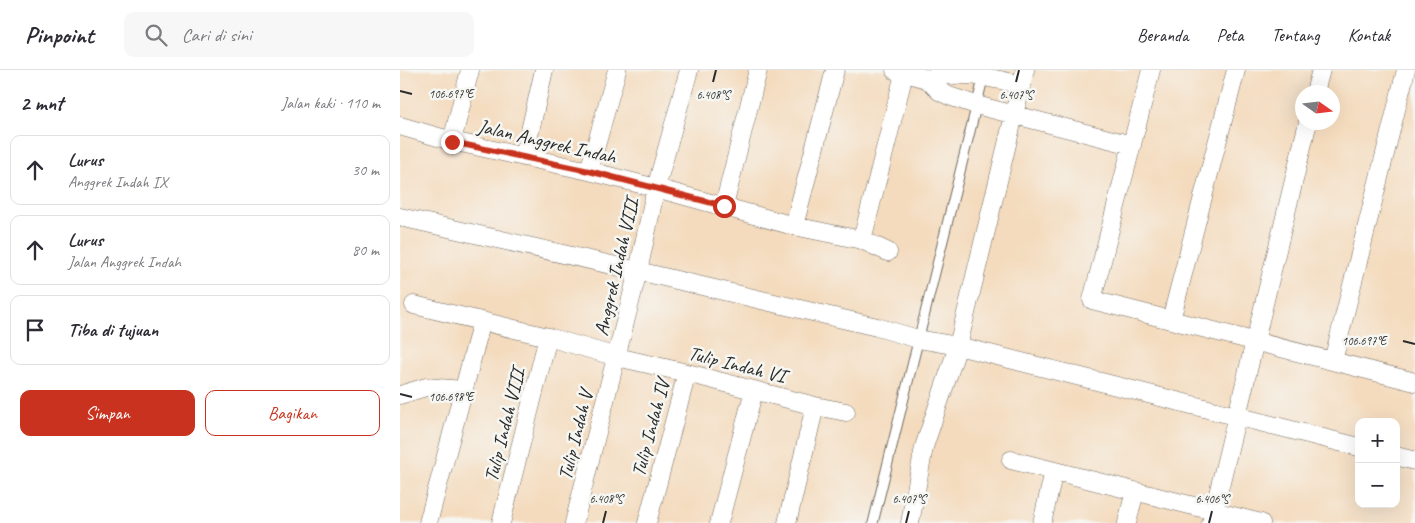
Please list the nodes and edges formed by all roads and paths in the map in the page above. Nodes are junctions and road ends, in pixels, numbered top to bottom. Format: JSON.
{"nodes":[{"id":1,"x":470,"y":70,"type":"edge"},
{"id":2,"x":544,"y":70,"type":"edge"},
{"id":3,"x":617,"y":70,"type":"edge"},
{"id":4,"x":689,"y":70,"type":"edge"},
{"id":5,"x":758,"y":70,"type":"edge"},
{"id":6,"x":835,"y":70,"type":"edge"},
{"id":7,"x":1151,"y":70,"type":"edge"},
{"id":8,"x":1236,"y":70,"type":"edge"},
{"id":9,"x":1321,"y":70,"type":"edge"},
{"id":10,"x":1406,"y":70,"type":"edge"},
{"id":11,"x":901,"y":71,"type":"edge"},
{"id":12,"x":984,"y":73,"type":"edge"},
{"id":13,"x":1023,"y":77,"type":"edge"},
{"id":14,"x":927,"y":79,"type":"junction"},
{"id":15,"x":1318,"y":85,"type":"edge"},
{"id":16,"x":976,"y":105,"type":"junction"},
{"id":17,"x":1014,"y":114,"type":"junction"},
{"id":18,"x":400,"y":126,"type":"edge"},
{"id":19,"x":1306,"y":130,"type":"edge"},
{"id":20,"x":452,"y":142,"type":"junction"},
{"id":21,"x":1132,"y":145,"type":"junction"},
{"id":22,"x":524,"y":157,"type":"junction"},
{"id":23,"x":589,"y":171,"type":"junction"},
{"id":24,"x":656,"y":188,"type":"junction"},
{"id":25,"x":724,"y":206,"type":"junction"},
{"id":26,"x":400,"y":217,"type":"edge"},
{"id":27,"x":794,"y":226,"type":"junction"},
{"id":28,"x":862,"y":240,"type":"junction"},
{"id":29,"x":888,"y":252,"type":"dead end"},
{"id":30,"x":638,"y":271,"type":"junction"},
{"id":31,"x":414,"y":305,"type":"dead end"},
{"id":32,"x":1172,"y":320,"type":"junction"},
{"id":33,"x":482,"y":321,"type":"junction"},
{"id":34,"x":548,"y":337,"type":"junction"},
{"id":35,"x":918,"y":339,"type":"junction"},
{"id":36,"x":1254,"y":341,"type":"junction"},
{"id":37,"x":958,"y":346,"type":"junction"},
{"id":38,"x":617,"y":357,"type":"junction"},
{"id":39,"x":1333,"y":361,"type":"junction"},
{"id":40,"x":687,"y":372,"type":"junction"},
{"id":41,"x":1414,"y":378,"type":"edge"},
{"id":42,"x":463,"y":390,"type":"junction"},
{"id":43,"x":754,"y":390,"type":"junction"},
{"id":44,"x":400,"y":395,"type":"edge"},
{"id":45,"x":815,"y":406,"type":"junction"},
{"id":46,"x":846,"y":412,"type":"dead end"},
{"id":47,"x":1236,"y":416,"type":"junction"},
{"id":48,"x":1355,"y":446,"type":"edge"},
{"id":49,"x":1400,"y":457,"type":"edge"},
{"id":50,"x":1011,"y":460,"type":"dead end"},
{"id":51,"x":1415,"y":461,"type":"edge"},
{"id":52,"x":1054,"y":471,"type":"junction"},
{"id":53,"x":1135,"y":492,"type":"junction"},
{"id":54,"x":1212,"y":517,"type":"edge"},
{"id":55,"x":428,"y":523,"type":"edge"},
{"id":56,"x":500,"y":523,"type":"edge"},
{"id":57,"x":574,"y":523,"type":"edge"},
{"id":58,"x":647,"y":523,"type":"edge"},
{"id":59,"x":719,"y":523,"type":"edge"},
{"id":60,"x":787,"y":523,"type":"edge"},
{"id":61,"x":873,"y":523,"type":"edge"},
{"id":62,"x":910,"y":523,"type":"edge"},
{"id":63,"x":1042,"y":523,"type":"edge"},
{"id":64,"x":1127,"y":523,"type":"edge"},
{"id":65,"x":1261,"y":523,"type":"edge"}],
"edges":[{"from":1,"to":20,"type":"street"},
{"from":2,"to":22,"type":"street"},
{"from":3,"to":23,"type":"street"},
{"from":4,"to":24,"type":"street","name":"Anggrek Indah VIII"},
{"from":5,"to":25,"type":"street"},
{"from":6,"to":27,"type":"street"},
{"from":7,"to":21,"type":"street"},
{"from":8,"to":32,"type":"street"},
{"from":9,"to":15,"type":"street"},
{"from":10,"to":39,"type":"street"},
{"from":11,"to":14,"type":"street"},
{"from":11,"to":28,"type":"street"},
{"from":12,"to":13,"type":"street"},
{"from":12,"to":14,"type":"street"},
{"from":12,"to":16,"type":"lane"},
{"from":13,"to":17,"type":"street"},
{"from":14,"to":16,"type":"street"},
{"from":16,"to":17,"type":"street"},
{"from":16,"to":35,"type":"lane"},
{"from":17,"to":21,"type":"street"},
{"from":17,"to":37,"type":"street"},
{"from":18,"to":20,"type":"street","name":"Jalan Anggrek Indah"},
{"from":19,"to":36,"type":"street"},
{"from":20,"to":22,"type":"street","name":"Jalan Anggrek Indah"},
{"from":21,"to":32,"type":"street"},
{"from":22,"to":23,"type":"street","name":"Jalan Anggrek Indah"},
{"from":23,"to":24,"type":"street","name":"Jalan Anggrek Indah"},
{"from":24,"to":25,"type":"street","name":"Jalan Anggrek Indah"},
{"from":24,"to":30,"type":"street","name":"Anggrek Indah VIII"},
{"from":25,"to":27,"type":"street","name":"Jalan Anggrek Indah"},
{"from":26,"to":30,"type":"street"},
{"from":27,"to":28,"type":"street","name":"Jalan Anggrek Indah"},
{"from":28,"to":29,"type":"street","name":"Jalan Anggrek Indah"},
{"from":30,"to":35,"type":"street"},
{"from":30,"to":38,"type":"street","name":"Anggrek Indah VIII"},
{"from":31,"to":33,"type":"street","name":"Tulip Indah VI"},
{"from":32,"to":36,"type":"street"},
{"from":33,"to":34,"type":"street","name":"Tulip Indah VI"},
{"from":33,"to":42,"type":"street"},
{"from":34,"to":38,"type":"street","name":"Tulip Indah VI"},
{"from":34,"to":56,"type":"street","name":"Tulip Indah VIII"},
{"from":35,"to":37,"type":"street"},
{"from":35,"to":61,"type":"lane"},
{"from":36,"to":39,"type":"street"},
{"from":36,"to":47,"type":"street"},
{"from":37,"to":47,"type":"street"},
{"from":37,"to":62,"type":"street"},
{"from":38,"to":40,"type":"street","name":"Tulip Indah VI"},
{"from":38,"to":57,"type":"street","name":"Tulip Indah V"},
{"from":39,"to":41,"type":"street"},
{"from":40,"to":43,"type":"street","name":"Tulip Indah VI"},
{"from":40,"to":58,"type":"street","name":"Tulip Indah IV"},
{"from":42,"to":44,"type":"street"},
{"from":42,"to":55,"type":"street"},
{"from":43,"to":45,"type":"street","name":"Tulip Indah VI"},
{"from":43,"to":59,"type":"street"},
{"from":45,"to":46,"type":"street","name":"Tulip Indah VI"},
{"from":45,"to":60,"type":"street"},
{"from":47,"to":48,"type":"street"},
{"from":47,"to":54,"type":"street"},
{"from":49,"to":51,"type":"street"},
{"from":50,"to":52,"type":"street"},
{"from":52,"to":53,"type":"street"},
{"from":52,"to":63,"type":"street"},
{"from":53,"to":54,"type":"street"},
{"from":53,"to":64,"type":"street"},
{"from":54,"to":65,"type":"street"}]}
